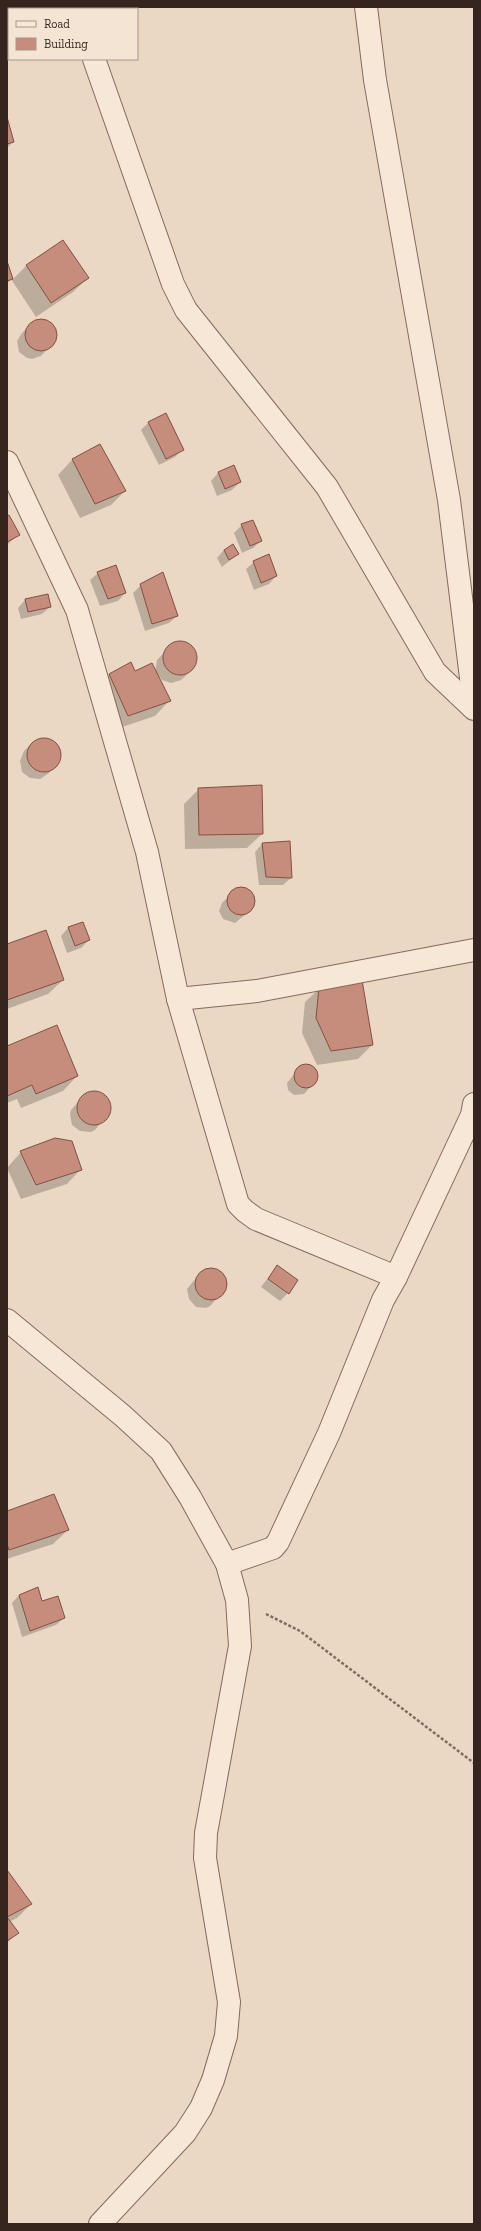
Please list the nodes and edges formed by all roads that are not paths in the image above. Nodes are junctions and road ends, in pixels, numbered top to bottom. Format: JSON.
{"nodes":[{"id":1,"x":366,"y":7,"type":"edge"},
{"id":2,"x":94,"y":60,"type":"edge"},
{"id":3,"x":7,"y":462,"type":"edge"},
{"id":4,"x":474,"y":702,"type":"edge"},
{"id":5,"x":474,"y":709,"type":"edge"},
{"id":6,"x":474,"y":950,"type":"edge"},
{"id":7,"x":178,"y":999,"type":"junction"},
{"id":8,"x":474,"y":1104,"type":"edge"},
{"id":9,"x":396,"y":1277,"type":"junction"},
{"id":10,"x":7,"y":1320,"type":"edge"},
{"id":11,"x":227,"y":1564,"type":"junction"},
{"id":12,"x":100,"y":2224,"type":"edge"}],
"edges":[{"from":1,"to":4,"type":"street"},
{"from":2,"to":5,"type":"street"},
{"from":3,"to":7,"type":"street"},
{"from":6,"to":7,"type":"street"},
{"from":7,"to":9,"type":"street"},
{"from":8,"to":9,"type":"street"},
{"from":9,"to":11,"type":"street"},
{"from":10,"to":11,"type":"street"},
{"from":11,"to":12,"type":"street"}]}
